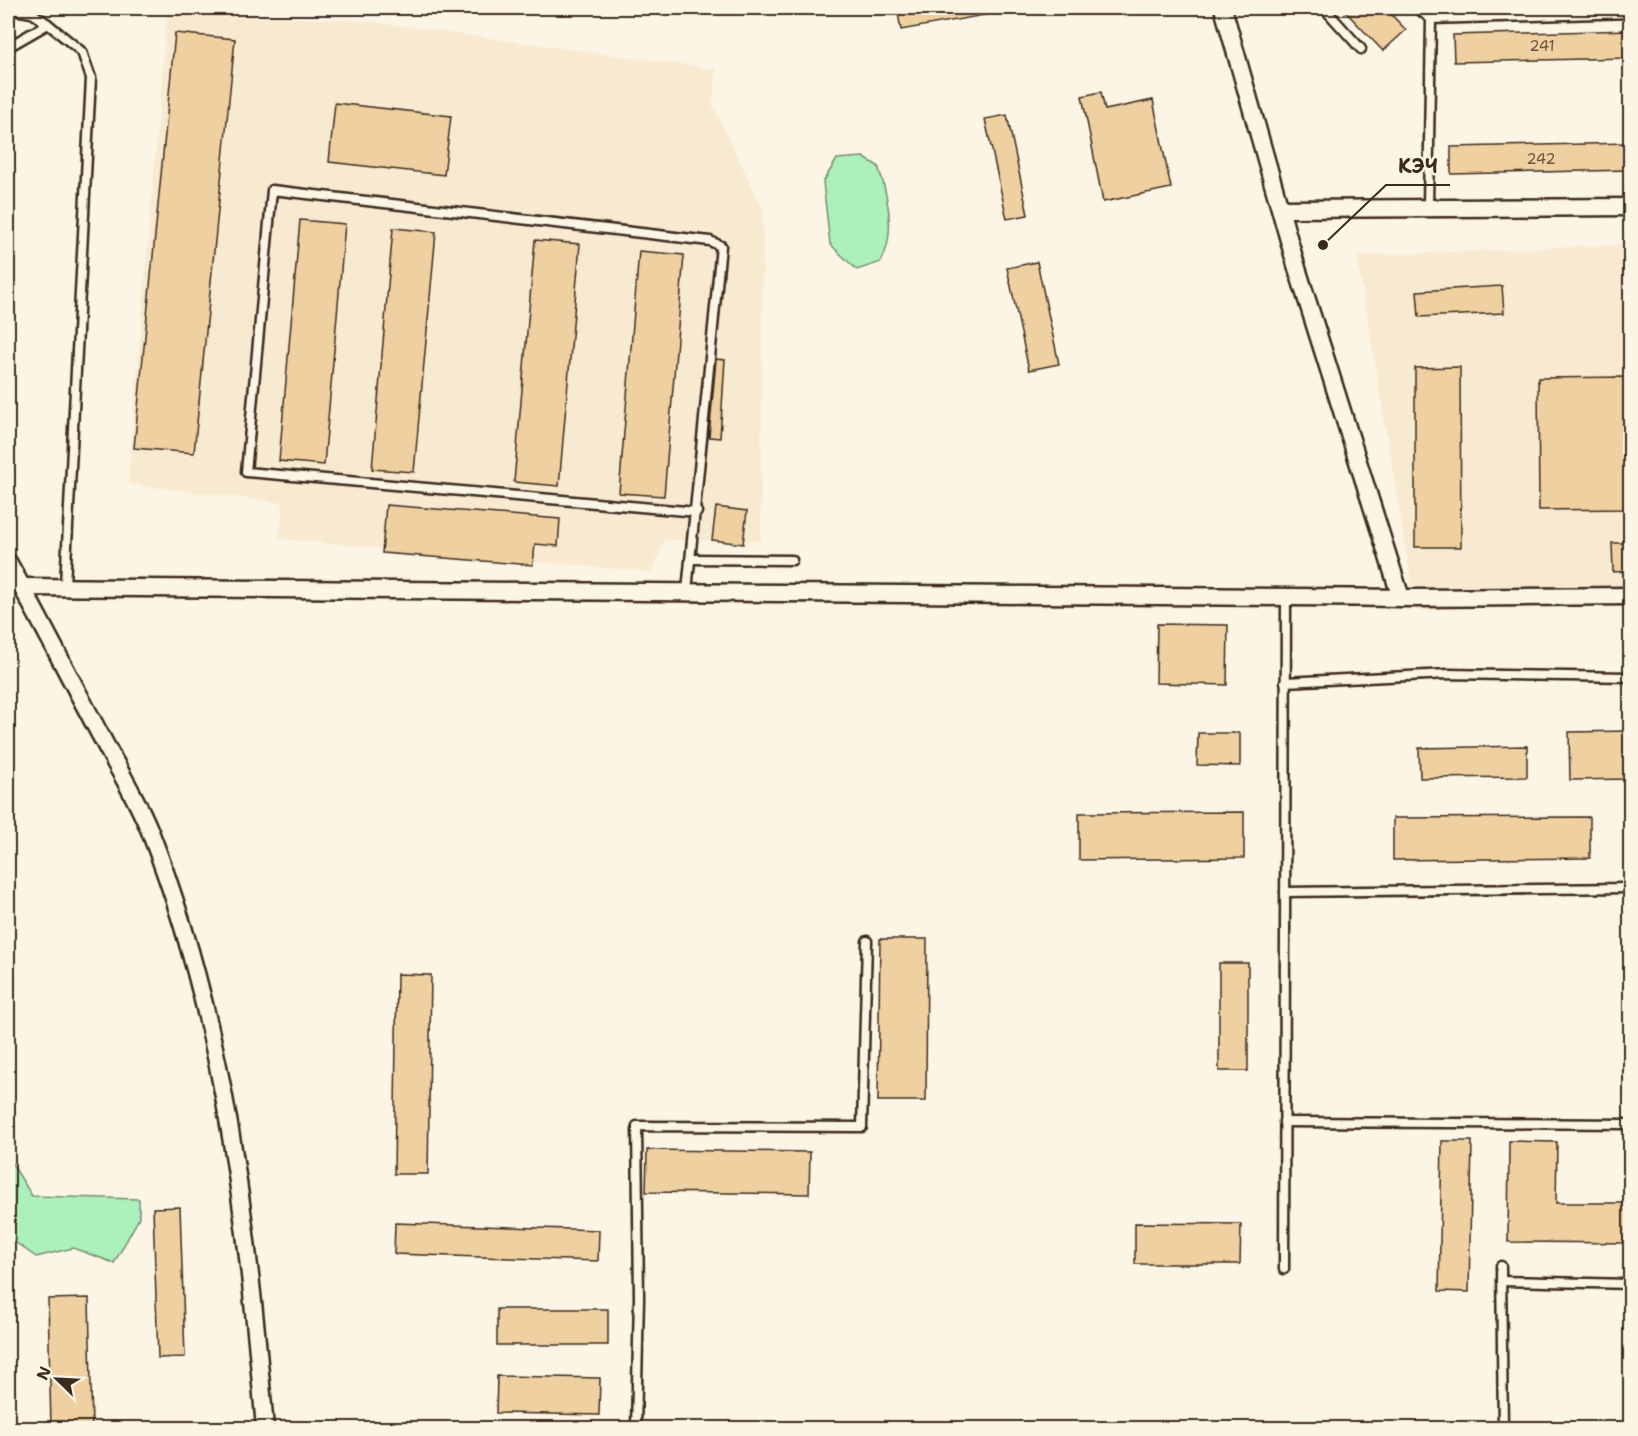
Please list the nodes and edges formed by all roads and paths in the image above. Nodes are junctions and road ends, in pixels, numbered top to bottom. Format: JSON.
{"nodes":[{"id":1,"x":1223,"y":8,"type":"edge"},
{"id":2,"x":1324,"y":8,"type":"edge"},
{"id":3,"x":1417,"y":8,"type":"edge"},
{"id":4,"x":1432,"y":8,"type":"edge"},
{"id":5,"x":8,"y":9,"type":"edge"},
{"id":6,"x":1630,"y":12,"type":"edge"},
{"id":7,"x":1431,"y":19,"type":"junction"},
{"id":8,"x":48,"y":24,"type":"junction"},
{"id":9,"x":8,"y":47,"type":"edge"},
{"id":10,"x":1361,"y":49,"type":"dead end"},
{"id":11,"x":1428,"y":207,"type":"junction"},
{"id":12,"x":1630,"y":207,"type":"edge"},
{"id":13,"x":1282,"y":208,"type":"junction"},
{"id":14,"x":697,"y":512,"type":"junction"},
{"id":15,"x":691,"y":559,"type":"junction"},
{"id":16,"x":792,"y":560,"type":"dead end"},
{"id":17,"x":8,"y":561,"type":"edge"},
{"id":18,"x":65,"y":585,"type":"junction"},
{"id":19,"x":15,"y":586,"type":"edge"},
{"id":20,"x":687,"y":591,"type":"junction"},
{"id":21,"x":1630,"y":596,"type":"edge"},
{"id":22,"x":1286,"y":597,"type":"junction"},
{"id":23,"x":1401,"y":598,"type":"junction"},
{"id":24,"x":1630,"y":676,"type":"edge"},
{"id":25,"x":1285,"y":682,"type":"junction"},
{"id":26,"x":1630,"y":888,"type":"edge"},
{"id":27,"x":1285,"y":892,"type":"junction"},
{"id":28,"x":867,"y":941,"type":"dead end"},
{"id":29,"x":1284,"y":1122,"type":"junction"},
{"id":30,"x":1630,"y":1124,"type":"edge"},
{"id":31,"x":1501,"y":1266,"type":"dead end"},
{"id":32,"x":1284,"y":1269,"type":"dead end"},
{"id":33,"x":1501,"y":1281,"type":"junction"},
{"id":34,"x":1630,"y":1284,"type":"edge"},
{"id":35,"x":265,"y":1428,"type":"edge"},
{"id":36,"x":636,"y":1428,"type":"edge"},
{"id":37,"x":1503,"y":1428,"type":"edge"}],
"edges":[{"from":1,"to":13,"type":"street"},
{"from":2,"to":10,"type":"lane"},
{"from":3,"to":7,"type":"lane"},
{"from":4,"to":7,"type":"lane"},
{"from":5,"to":8,"type":"lane"},
{"from":6,"to":7,"type":"lane"},
{"from":7,"to":11,"type":"lane"},
{"from":8,"to":9,"type":"lane"},
{"from":8,"to":18,"type":"lane"},
{"from":11,"to":12,"type":"street"},
{"from":11,"to":13,"type":"street"},
{"from":13,"to":23,"type":"street"},
{"from":14,"to":14,"type":"lane"},
{"from":14,"to":15,"type":"lane"},
{"from":15,"to":16,"type":"lane"},
{"from":15,"to":20,"type":"lane"},
{"from":17,"to":19,"type":"street"},
{"from":18,"to":19,"type":"street"},
{"from":18,"to":20,"type":"street"},
{"from":19,"to":35,"type":"street"},
{"from":20,"to":22,"type":"street"},
{"from":21,"to":23,"type":"street"},
{"from":22,"to":23,"type":"street"},
{"from":22,"to":25,"type":"lane"},
{"from":24,"to":25,"type":"lane"},
{"from":25,"to":27,"type":"lane"},
{"from":26,"to":27,"type":"lane"},
{"from":27,"to":29,"type":"lane"},
{"from":28,"to":36,"type":"lane"},
{"from":29,"to":30,"type":"lane"},
{"from":29,"to":32,"type":"lane"},
{"from":31,"to":33,"type":"lane"},
{"from":33,"to":34,"type":"lane"},
{"from":33,"to":37,"type":"lane"}]}
